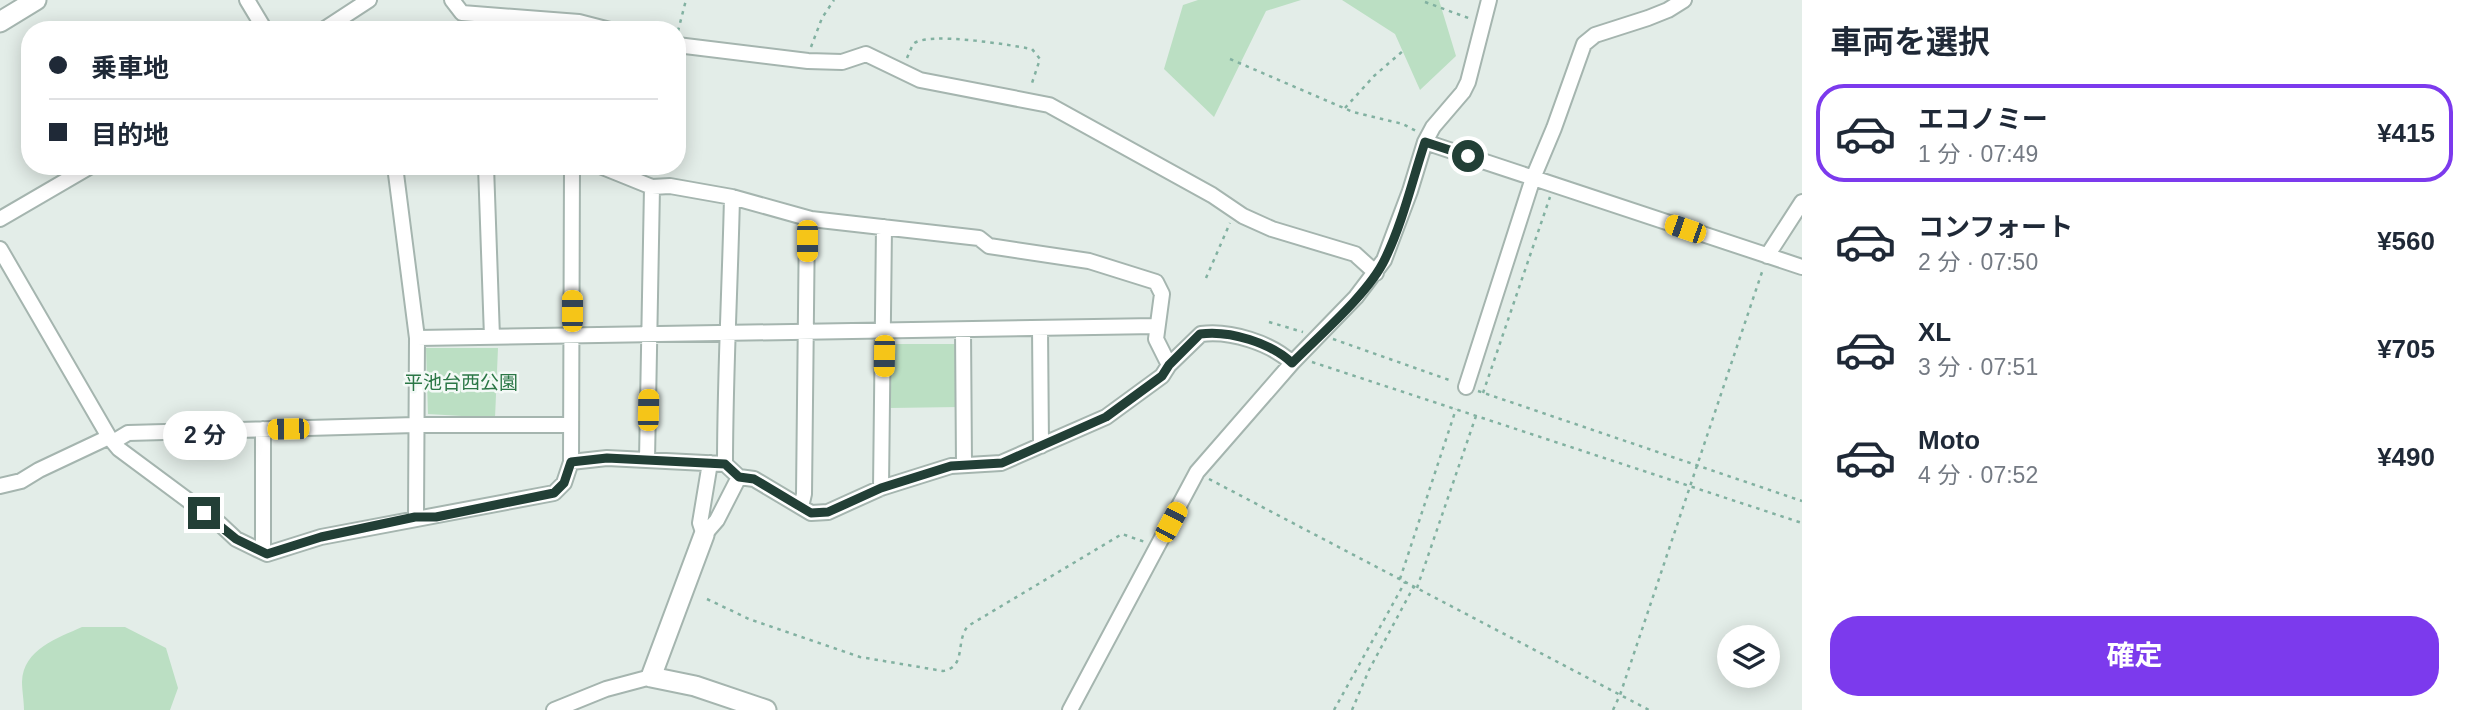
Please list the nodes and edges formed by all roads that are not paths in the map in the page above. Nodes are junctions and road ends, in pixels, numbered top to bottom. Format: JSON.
{"nodes":[{"id":1,"x":36,"y":0,"type":"edge"},
{"id":2,"x":247,"y":0,"type":"edge"},
{"id":3,"x":369,"y":0,"type":"edge"},
{"id":4,"x":452,"y":0,"type":"edge"},
{"id":5,"x":1489,"y":0,"type":"edge"},
{"id":6,"x":1684,"y":0,"type":"edge"},
{"id":7,"x":260,"y":21,"type":"edge"},
{"id":8,"x":337,"y":21,"type":"edge"},
{"id":9,"x":566,"y":21,"type":"edge"},
{"id":10,"x":0,"y":22,"type":"edge"},
{"id":11,"x":686,"y":46,"type":"edge"},
{"id":12,"x":1426,"y":139,"type":"junction"},
{"id":13,"x":76,"y":175,"type":"edge"},
{"id":14,"x":396,"y":175,"type":"edge"},
{"id":15,"x":485,"y":175,"type":"edge"},
{"id":16,"x":572,"y":175,"type":"edge"},
{"id":17,"x":622,"y":175,"type":"edge"},
{"id":18,"x":1533,"y":178,"type":"junction"},
{"id":19,"x":652,"y":187,"type":"junction"},
{"id":20,"x":732,"y":197,"type":"junction"},
{"id":21,"x":1802,"y":202,"type":"edge"},
{"id":22,"x":807,"y":218,"type":"junction"},
{"id":23,"x":0,"y":219,"type":"edge"},
{"id":24,"x":884,"y":227,"type":"junction"},
{"id":25,"x":0,"y":249,"type":"edge"},
{"id":26,"x":1767,"y":256,"type":"junction"},
{"id":27,"x":1802,"y":267,"type":"edge"},
{"id":28,"x":1376,"y":273,"type":"junction"},
{"id":29,"x":1156,"y":326,"type":"junction"},
{"id":30,"x":1041,"y":328,"type":"junction"},
{"id":31,"x":884,"y":329,"type":"junction"},
{"id":32,"x":963,"y":330,"type":"junction"},
{"id":33,"x":806,"y":331,"type":"junction"},
{"id":34,"x":729,"y":333,"type":"junction"},
{"id":35,"x":649,"y":334,"type":"junction"},
{"id":36,"x":572,"y":335,"type":"junction"},
{"id":37,"x":492,"y":337,"type":"junction"},
{"id":38,"x":417,"y":338,"type":"junction"},
{"id":39,"x":1296,"y":359,"type":"junction"},
{"id":40,"x":1169,"y":365,"type":"junction"},
{"id":41,"x":1466,"y":387,"type":"road end"},
{"id":42,"x":415,"y":425,"type":"junction"},
{"id":43,"x":571,"y":425,"type":"junction"},
{"id":44,"x":263,"y":429,"type":"junction"},
{"id":45,"x":111,"y":439,"type":"junction"},
{"id":46,"x":1041,"y":446,"type":"junction"},
{"id":47,"x":647,"y":460,"type":"junction"},
{"id":48,"x":571,"y":462,"type":"junction"},
{"id":49,"x":718,"y":463,"type":"junction"},
{"id":50,"x":964,"y":465,"type":"junction"},
{"id":51,"x":739,"y":477,"type":"junction"},
{"id":52,"x":0,"y":486,"type":"edge"},
{"id":53,"x":881,"y":488,"type":"junction"},
{"id":54,"x":802,"y":507,"type":"junction"},
{"id":55,"x":415,"y":517,"type":"junction"},
{"id":56,"x":704,"y":535,"type":"junction"},
{"id":57,"x":262,"y":552,"type":"junction"},
{"id":58,"x":651,"y":677,"type":"junction"},
{"id":59,"x":554,"y":710,"type":"edge"},
{"id":60,"x":766,"y":710,"type":"edge"},
{"id":61,"x":1070,"y":710,"type":"edge"}],
"edges":[{"from":1,"to":10,"type":"street"},
{"from":2,"to":7,"type":"street"},
{"from":3,"to":8,"type":"street"},
{"from":4,"to":9,"type":"street"},
{"from":5,"to":12,"type":"street"},
{"from":6,"to":18,"type":"street"},
{"from":11,"to":28,"type":"street"},
{"from":12,"to":18,"type":"street"},
{"from":12,"to":28,"type":"street"},
{"from":13,"to":23,"type":"street"},
{"from":14,"to":38,"type":"street"},
{"from":15,"to":37,"type":"street"},
{"from":16,"to":36,"type":"street"},
{"from":17,"to":19,"type":"street"},
{"from":18,"to":26,"type":"street"},
{"from":18,"to":41,"type":"street"},
{"from":19,"to":20,"type":"street"},
{"from":19,"to":35,"type":"street"},
{"from":20,"to":22,"type":"street"},
{"from":20,"to":34,"type":"street"},
{"from":21,"to":26,"type":"street"},
{"from":22,"to":24,"type":"street"},
{"from":22,"to":33,"type":"street"},
{"from":24,"to":29,"type":"street"},
{"from":24,"to":31,"type":"street"},
{"from":25,"to":45,"type":"street"},
{"from":26,"to":27,"type":"street"},
{"from":28,"to":39,"type":"street"},
{"from":29,"to":30,"type":"street"},
{"from":29,"to":40,"type":"street"},
{"from":30,"to":32,"type":"street"},
{"from":30,"to":46,"type":"street"},
{"from":31,"to":32,"type":"street"},
{"from":31,"to":33,"type":"street"},
{"from":31,"to":53,"type":"street"},
{"from":32,"to":50,"type":"street"},
{"from":33,"to":34,"type":"street"},
{"from":33,"to":54,"type":"street"},
{"from":34,"to":35,"type":"street"},
{"from":34,"to":49,"type":"street"},
{"from":35,"to":36,"type":"street"},
{"from":35,"to":47,"type":"street"},
{"from":36,"to":37,"type":"street"},
{"from":36,"to":43,"type":"street"},
{"from":37,"to":38,"type":"street"},
{"from":38,"to":42,"type":"street"},
{"from":39,"to":40,"type":"street"},
{"from":39,"to":61,"type":"street"},
{"from":40,"to":46,"type":"street"},
{"from":42,"to":43,"type":"street"},
{"from":42,"to":44,"type":"street"},
{"from":42,"to":55,"type":"street"},
{"from":43,"to":48,"type":"street"},
{"from":44,"to":45,"type":"street"},
{"from":44,"to":57,"type":"street"},
{"from":45,"to":52,"type":"street"},
{"from":45,"to":57,"type":"street"},
{"from":46,"to":50,"type":"street"},
{"from":47,"to":48,"type":"street"},
{"from":47,"to":49,"type":"street"},
{"from":48,"to":55,"type":"street"},
{"from":49,"to":51,"type":"street"},
{"from":49,"to":56,"type":"street"},
{"from":50,"to":53,"type":"street"},
{"from":51,"to":54,"type":"street"},
{"from":51,"to":56,"type":"street"},
{"from":53,"to":54,"type":"street"},
{"from":55,"to":57,"type":"street"},
{"from":56,"to":58,"type":"street"},
{"from":58,"to":59,"type":"street"},
{"from":58,"to":60,"type":"street"}]}
